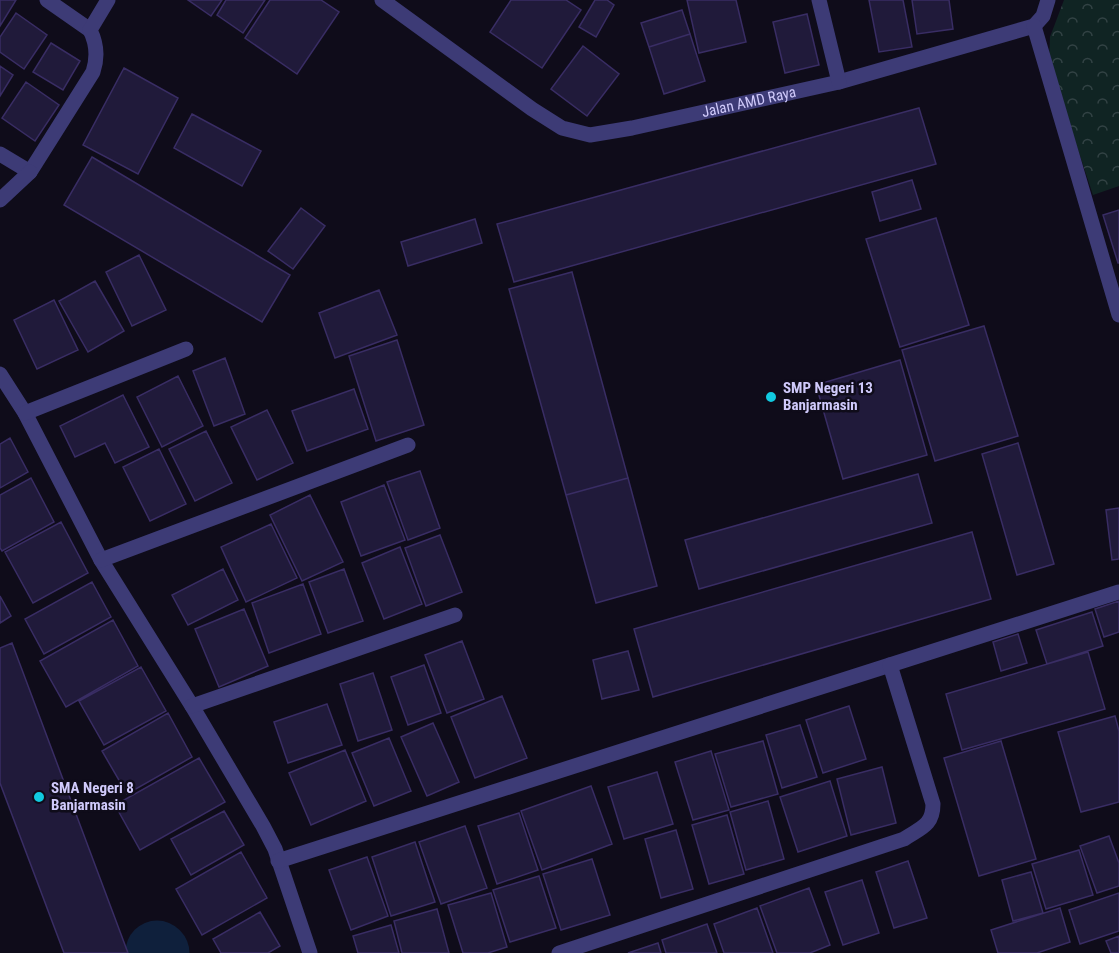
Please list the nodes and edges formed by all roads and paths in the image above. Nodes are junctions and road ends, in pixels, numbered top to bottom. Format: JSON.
{"nodes":[{"id":1,"x":47,"y":0,"type":"edge"},
{"id":2,"x":108,"y":0,"type":"edge"},
{"id":3,"x":382,"y":0,"type":"edge"},
{"id":4,"x":819,"y":0,"type":"edge"},
{"id":5,"x":1048,"y":0,"type":"edge"},
{"id":6,"x":1034,"y":26,"type":"junction"},
{"id":7,"x":90,"y":30,"type":"junction"},
{"id":8,"x":839,"y":81,"type":"junction"},
{"id":9,"x":0,"y":154,"type":"edge"},
{"id":10,"x":30,"y":172,"type":"junction"},
{"id":11,"x":0,"y":200,"type":"edge"},
{"id":12,"x":1119,"y":315,"type":"edge"},
{"id":13,"x":186,"y":349,"type":"dead end"},
{"id":14,"x":0,"y":374,"type":"edge"},
{"id":15,"x":25,"y":413,"type":"junction"},
{"id":16,"x":408,"y":445,"type":"dead end"},
{"id":17,"x":101,"y":560,"type":"junction"},
{"id":18,"x":1119,"y":592,"type":"edge"},
{"id":19,"x":455,"y":615,"type":"dead end"},
{"id":20,"x":890,"y":665,"type":"junction"},
{"id":21,"x":192,"y":706,"type":"junction"},
{"id":22,"x":278,"y":861,"type":"junction"},
{"id":23,"x":310,"y":953,"type":"edge"},
{"id":24,"x":558,"y":953,"type":"edge"}],
"edges":[{"from":1,"to":7,"type":"street"},
{"from":2,"to":7,"type":"street"},
{"from":3,"to":8,"type":"street","name":"Jalan AMD Raya"},
{"from":4,"to":8,"type":"street"},
{"from":5,"to":6,"type":"street"},
{"from":6,"to":8,"type":"street","name":"Jalan AMD Raya"},
{"from":6,"to":12,"type":"street"},
{"from":7,"to":10,"type":"street"},
{"from":9,"to":10,"type":"street"},
{"from":10,"to":11,"type":"street"},
{"from":13,"to":15,"type":"street"},
{"from":14,"to":15,"type":"street"},
{"from":15,"to":17,"type":"street"},
{"from":16,"to":17,"type":"street"},
{"from":17,"to":21,"type":"street"},
{"from":18,"to":20,"type":"street"},
{"from":19,"to":21,"type":"street"},
{"from":20,"to":22,"type":"street"},
{"from":20,"to":24,"type":"street"},
{"from":21,"to":22,"type":"street"},
{"from":22,"to":23,"type":"street"}]}
